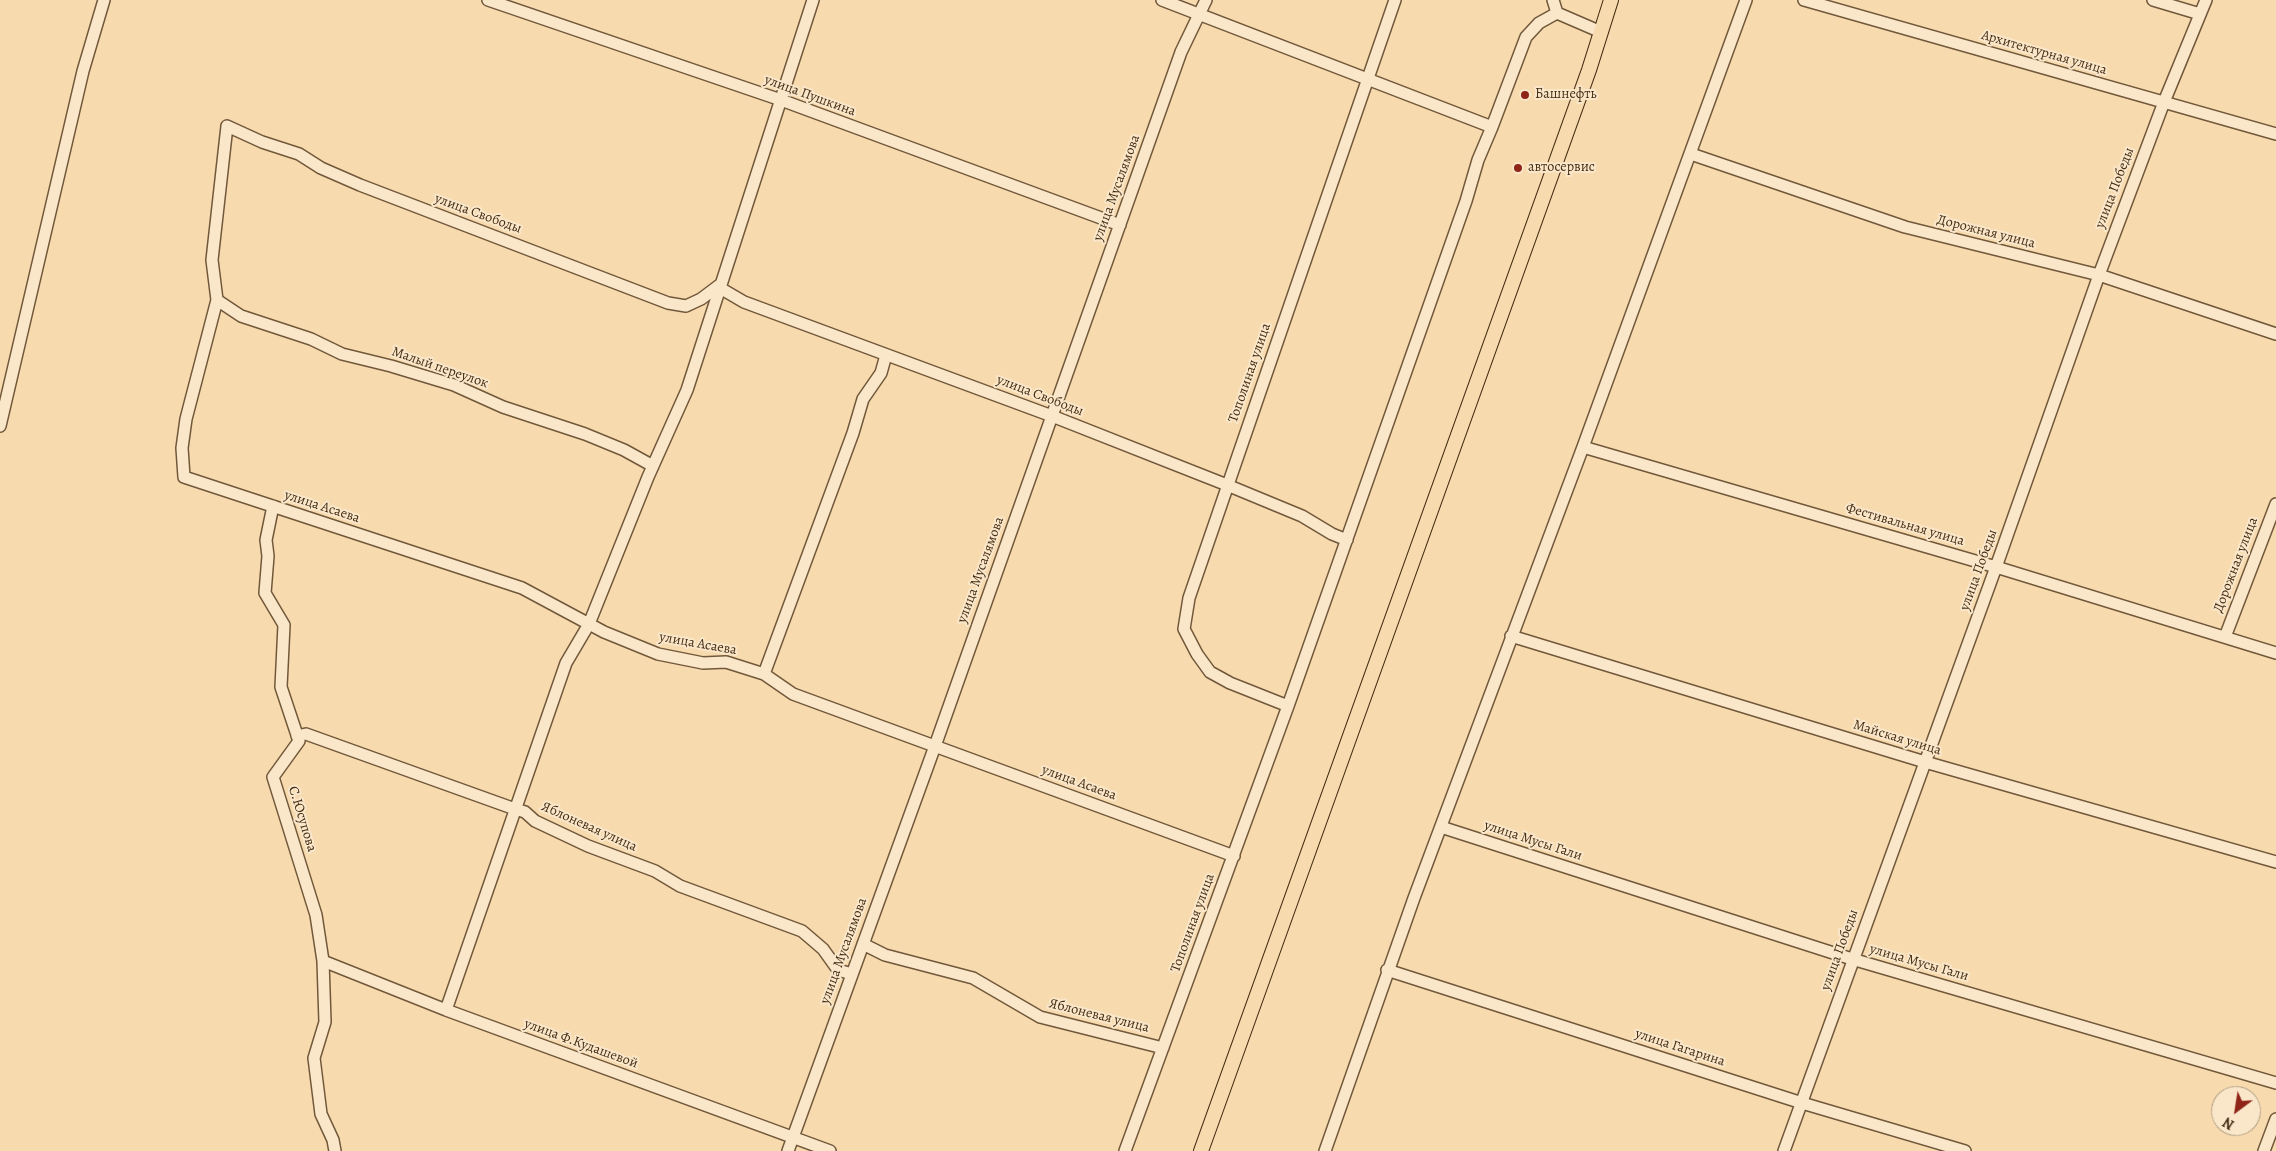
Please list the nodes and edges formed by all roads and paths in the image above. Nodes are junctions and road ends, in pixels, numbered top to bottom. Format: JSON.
{"nodes":[{"id":1,"x":104,"y":0,"type":"edge"},
{"id":2,"x":488,"y":0,"type":"edge"},
{"id":3,"x":813,"y":0,"type":"edge"},
{"id":4,"x":1162,"y":0,"type":"edge"},
{"id":5,"x":1206,"y":0,"type":"edge"},
{"id":6,"x":1394,"y":0,"type":"edge"},
{"id":7,"x":1553,"y":0,"type":"edge"},
{"id":8,"x":1611,"y":0,"type":"edge"},
{"id":9,"x":1746,"y":0,"type":"edge"},
{"id":10,"x":1804,"y":0,"type":"edge"},
{"id":11,"x":2153,"y":0,"type":"edge"},
{"id":12,"x":2206,"y":0,"type":"edge"},
{"id":13,"x":1823,"y":3,"type":"edge"},
{"id":14,"x":1558,"y":13,"type":"junction"},
{"id":15,"x":2200,"y":14,"type":"junction"},
{"id":16,"x":1198,"y":15,"type":"junction"},
{"id":17,"x":1601,"y":32,"type":"junction"},
{"id":18,"x":1367,"y":79,"type":"junction"},
{"id":19,"x":781,"y":100,"type":"junction"},
{"id":20,"x":2164,"y":102,"type":"junction"},
{"id":21,"x":1492,"y":127,"type":"junction"},
{"id":22,"x":2276,"y":134,"type":"edge"},
{"id":23,"x":1691,"y":154,"type":"junction"},
{"id":24,"x":1120,"y":226,"type":"junction"},
{"id":25,"x":2099,"y":275,"type":"junction"},
{"id":26,"x":720,"y":286,"type":"junction"},
{"id":27,"x":217,"y":300,"type":"junction"},
{"id":28,"x":2276,"y":334,"type":"edge"},
{"id":29,"x":886,"y":355,"type":"junction"},
{"id":30,"x":1052,"y":416,"type":"junction"},
{"id":31,"x":0,"y":426,"type":"edge"},
{"id":32,"x":1583,"y":447,"type":"junction"},
{"id":33,"x":653,"y":466,"type":"junction"},
{"id":34,"x":1227,"y":485,"type":"junction"},
{"id":35,"x":2276,"y":504,"type":"edge"},
{"id":36,"x":273,"y":506,"type":"junction"},
{"id":37,"x":1346,"y":540,"type":"junction"},
{"id":38,"x":1996,"y":567,"type":"junction"},
{"id":39,"x":589,"y":624,"type":"junction"},
{"id":40,"x":1511,"y":636,"type":"junction"},
{"id":41,"x":2224,"y":638,"type":"junction"},
{"id":42,"x":2276,"y":653,"type":"edge"},
{"id":43,"x":764,"y":674,"type":"junction"},
{"id":44,"x":1288,"y":706,"type":"junction"},
{"id":45,"x":297,"y":736,"type":"junction"},
{"id":46,"x":935,"y":746,"type":"junction"},
{"id":47,"x":1925,"y":762,"type":"junction"},
{"id":48,"x":515,"y":809,"type":"junction"},
{"id":49,"x":1441,"y":827,"type":"junction"},
{"id":50,"x":1234,"y":856,"type":"junction"},
{"id":51,"x":2276,"y":862,"type":"edge"},
{"id":52,"x":863,"y":944,"type":"junction"},
{"id":53,"x":1852,"y":959,"type":"junction"},
{"id":54,"x":323,"y":961,"type":"junction"},
{"id":55,"x":1388,"y":970,"type":"junction"},
{"id":56,"x":852,"y":974,"type":"junction"},
{"id":57,"x":446,"y":1010,"type":"junction"},
{"id":58,"x":1163,"y":1048,"type":"junction"},
{"id":59,"x":2276,"y":1083,"type":"edge"},
{"id":60,"x":1802,"y":1103,"type":"junction"},
{"id":61,"x":2276,"y":1119,"type":"edge"},
{"id":62,"x":792,"y":1138,"type":"junction"},
{"id":63,"x":335,"y":1151,"type":"edge"},
{"id":64,"x":788,"y":1151,"type":"edge"},
{"id":65,"x":830,"y":1151,"type":"edge"},
{"id":66,"x":1125,"y":1151,"type":"edge"},
{"id":67,"x":1201,"y":1151,"type":"edge"},
{"id":68,"x":1325,"y":1151,"type":"edge"},
{"id":69,"x":1784,"y":1151,"type":"edge"},
{"id":70,"x":1965,"y":1151,"type":"edge"},
{"id":71,"x":2264,"y":1151,"type":"edge"}],
"edges":[{"from":1,"to":31,"type":"street"},
{"from":2,"to":19,"type":"street","name":"улица Пушкина"},
{"from":3,"to":19,"type":"street"},
{"from":4,"to":16,"type":"street"},
{"from":5,"to":16,"type":"street","name":"улица Мусалямова"},
{"from":6,"to":18,"type":"street","name":"Тополиная улица"},
{"from":7,"to":14,"type":"street"},
{"from":8,"to":17,"type":"main road"},
{"from":9,"to":23,"type":"street"},
{"from":10,"to":13,"type":"street","name":"Архитектурная улица"},
{"from":11,"to":15,"type":"street"},
{"from":12,"to":15,"type":"street","name":"улица Победы"},
{"from":13,"to":20,"type":"street","name":"Архитектурная улица"},
{"from":14,"to":17,"type":"street"},
{"from":14,"to":21,"type":"street","name":"Тополиная улица"},
{"from":15,"to":20,"type":"street","name":"улица Победы"},
{"from":16,"to":18,"type":"street"},
{"from":16,"to":24,"type":"street","name":"улица Мусалямова"},
{"from":17,"to":67,"type":"main road"},
{"from":18,"to":21,"type":"street"},
{"from":18,"to":34,"type":"street","name":"Тополиная улица"},
{"from":19,"to":24,"type":"street","name":"улица Пушкина"},
{"from":19,"to":26,"type":"street"},
{"from":20,"to":22,"type":"street","name":"Архитектурная улица"},
{"from":20,"to":25,"type":"street","name":"улица Победы"},
{"from":21,"to":37,"type":"street","name":"Тополиная улица"},
{"from":23,"to":25,"type":"street","name":"Дорожная улица"},
{"from":23,"to":32,"type":"street"},
{"from":24,"to":30,"type":"street","name":"улица Мусалямова"},
{"from":25,"to":28,"type":"street","name":"Дорожная улица"},
{"from":25,"to":38,"type":"street","name":"улица Победы"},
{"from":26,"to":27,"type":"street","name":"улица Свободы"},
{"from":26,"to":29,"type":"street","name":"улица Свободы"},
{"from":26,"to":33,"type":"street"},
{"from":27,"to":33,"type":"street","name":"Малый переулок"},
{"from":27,"to":36,"type":"street","name":"улица Асаева"},
{"from":29,"to":30,"type":"street","name":"улица Свободы"},
{"from":29,"to":43,"type":"street"},
{"from":30,"to":34,"type":"street","name":"улица Свободы"},
{"from":30,"to":46,"type":"street","name":"улица Мусалямова"},
{"from":32,"to":38,"type":"street","name":"Фестивальная улица"},
{"from":32,"to":40,"type":"street"},
{"from":33,"to":39,"type":"street"},
{"from":34,"to":37,"type":"street","name":"улица Свободы"},
{"from":34,"to":44,"type":"street","name":"Тополиная улица"},
{"from":35,"to":41,"type":"street","name":"Дорожная улица"},
{"from":36,"to":39,"type":"street","name":"улица Асаева"},
{"from":36,"to":45,"type":"street"},
{"from":37,"to":44,"type":"street","name":"Тополиная улица"},
{"from":38,"to":41,"type":"street","name":"Фестивальная улица"},
{"from":38,"to":47,"type":"street","name":"улица Победы"},
{"from":39,"to":43,"type":"street","name":"улица Асаева"},
{"from":39,"to":48,"type":"street"},
{"from":40,"to":47,"type":"street","name":"Майская улица"},
{"from":40,"to":49,"type":"street"},
{"from":41,"to":42,"type":"street","name":"Фестивальная улица"},
{"from":43,"to":46,"type":"street","name":"улица Асаева"},
{"from":44,"to":50,"type":"street","name":"Тополиная улица"},
{"from":45,"to":48,"type":"street","name":"Яблоневая улица"},
{"from":45,"to":54,"type":"street","name":"С.Юсупова"},
{"from":46,"to":50,"type":"street","name":"улица Асаева"},
{"from":46,"to":52,"type":"street","name":"улица Мусалямова"},
{"from":47,"to":51,"type":"street","name":"Майская улица"},
{"from":47,"to":53,"type":"street","name":"улица Победы"},
{"from":48,"to":56,"type":"street","name":"Яблоневая улица"},
{"from":48,"to":57,"type":"street"},
{"from":49,"to":53,"type":"street","name":"улица Мусы Гали"},
{"from":49,"to":55,"type":"street"},
{"from":50,"to":58,"type":"street","name":"Тополиная улица"},
{"from":52,"to":56,"type":"street","name":"улица Мусалямова"},
{"from":52,"to":58,"type":"street","name":"Яблоневая улица"},
{"from":53,"to":59,"type":"street","name":"улица Мусы Гали"},
{"from":53,"to":60,"type":"street","name":"улица Победы"},
{"from":54,"to":57,"type":"street","name":"улица Ф.Кудашевой"},
{"from":54,"to":63,"type":"street","name":"С.Юсупова"},
{"from":55,"to":60,"type":"street","name":"улица Гагарина"},
{"from":55,"to":68,"type":"street"},
{"from":56,"to":62,"type":"street","name":"улица Мусалямова"},
{"from":57,"to":62,"type":"street","name":"улица Ф.Кудашевой"},
{"from":58,"to":66,"type":"street","name":"Тополиная улица"},
{"from":60,"to":69,"type":"street","name":"улица Победы"},
{"from":60,"to":70,"type":"street","name":"улица Гагарина"},
{"from":61,"to":71,"type":"street"},
{"from":62,"to":64,"type":"street","name":"улица Мусалямова"},
{"from":62,"to":65,"type":"street","name":"улица Ф.Кудашевой"}]}
